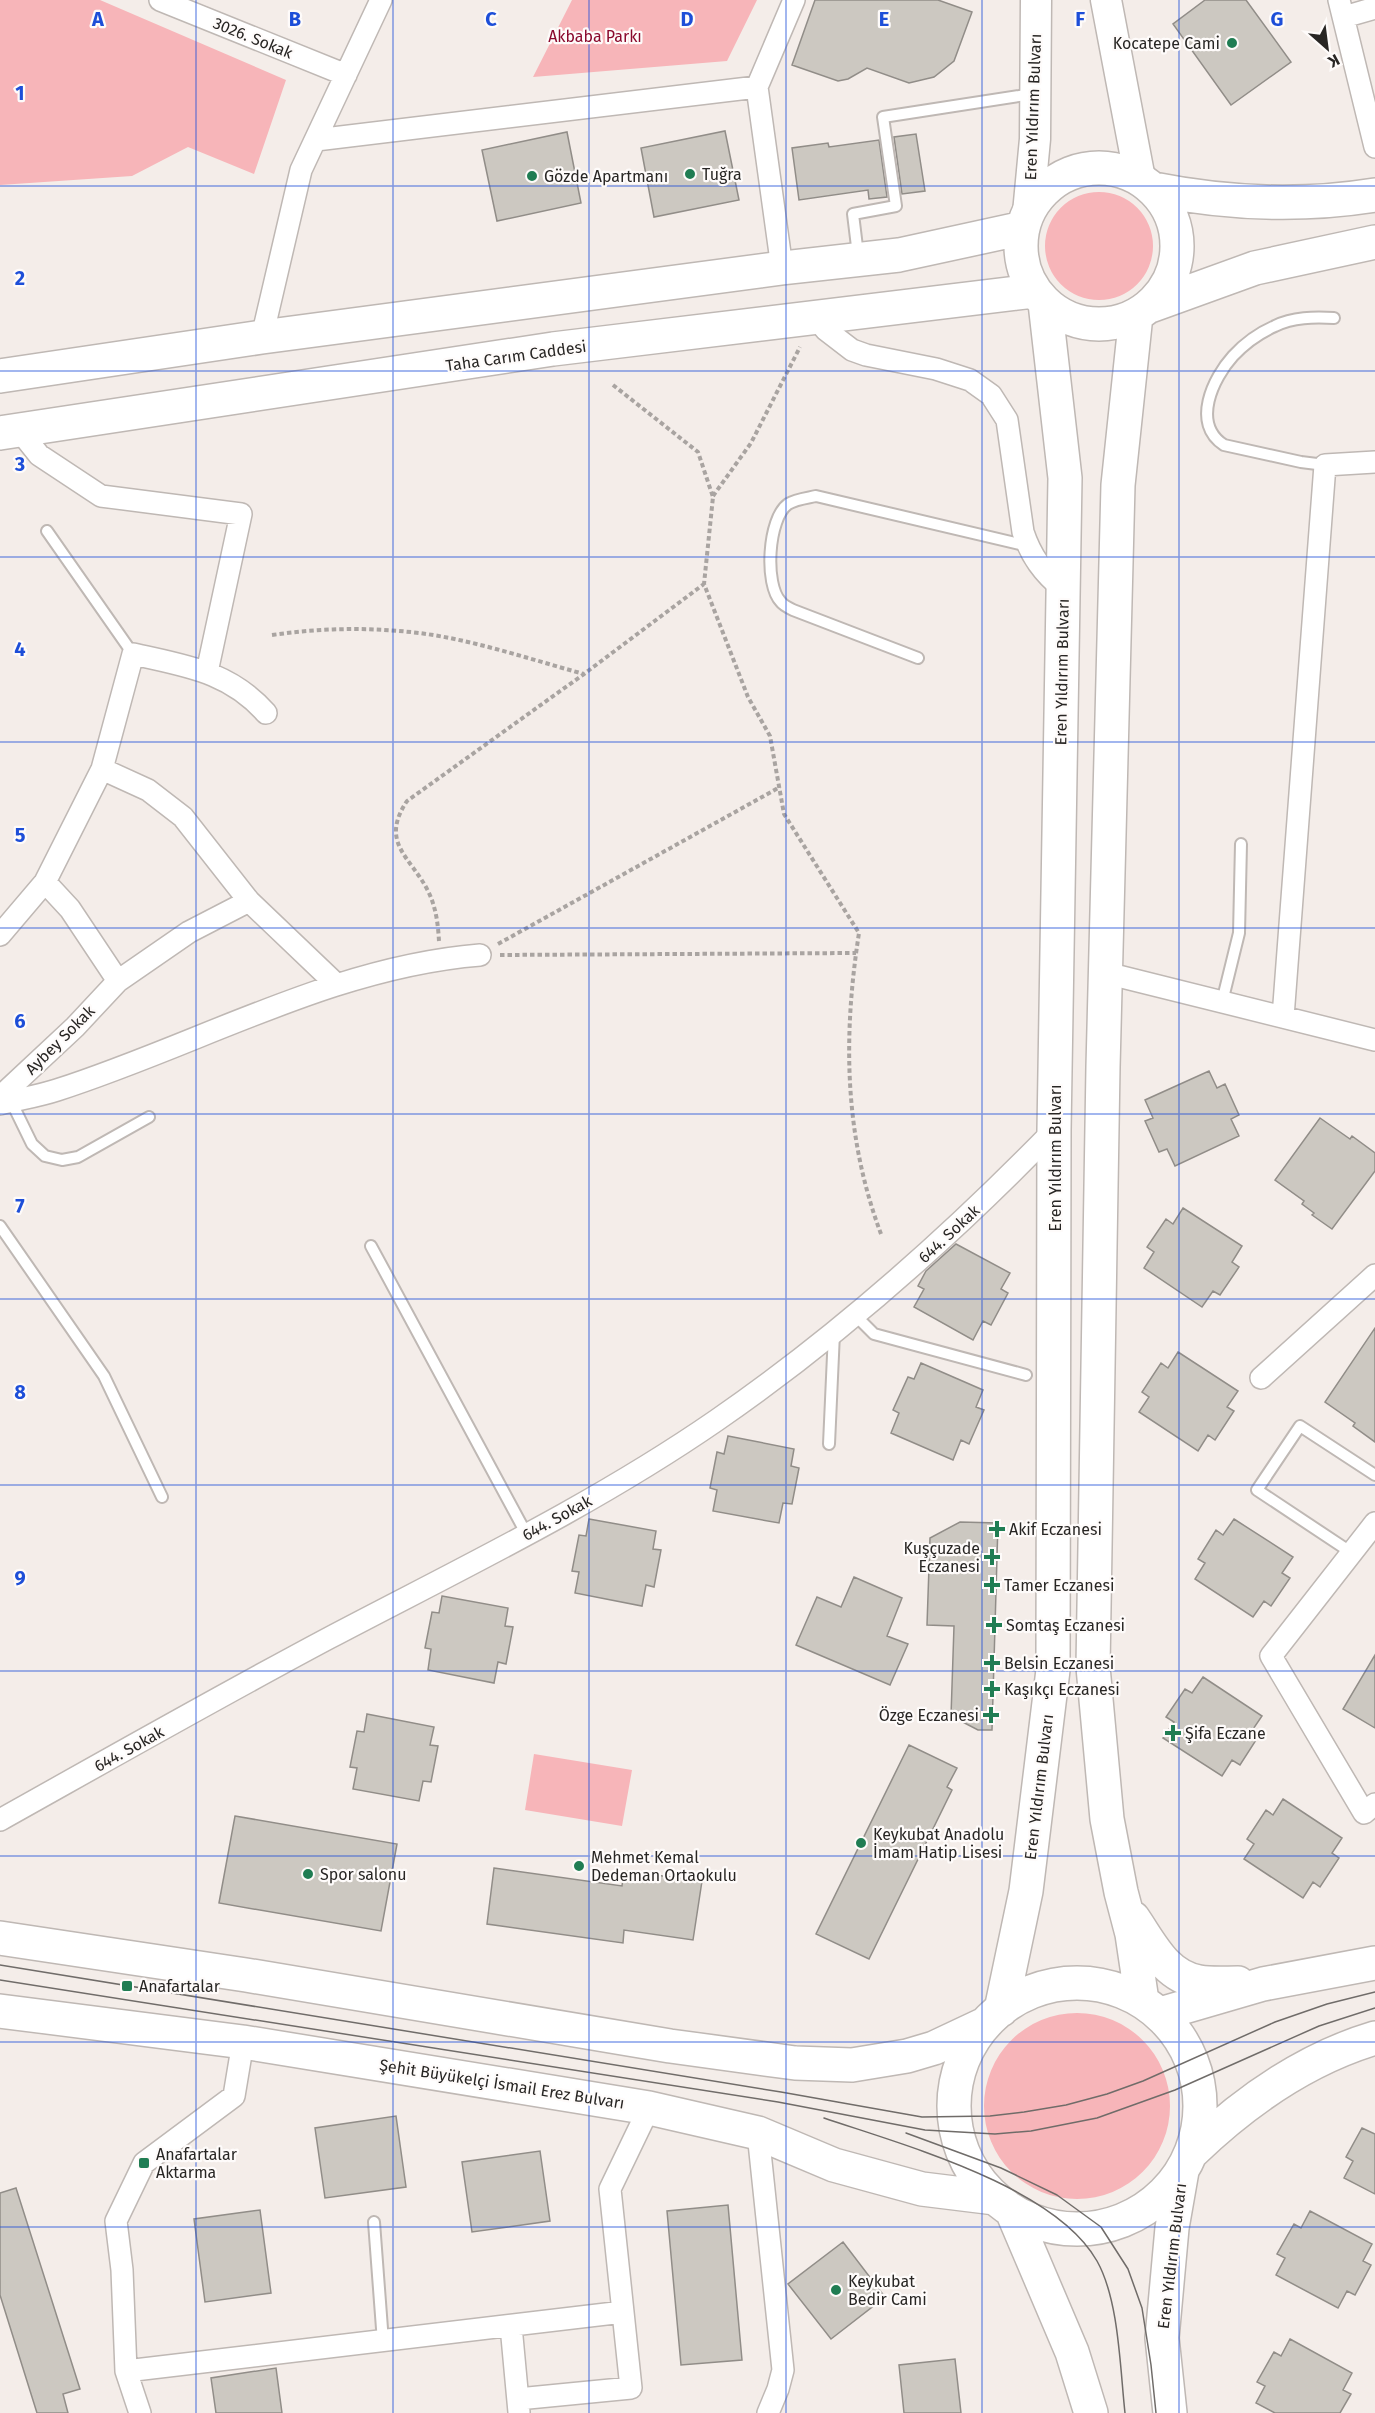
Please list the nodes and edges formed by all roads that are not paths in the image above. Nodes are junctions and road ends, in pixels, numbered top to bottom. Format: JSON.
{"nodes":[{"id":1,"x":160,"y":0,"type":"edge"},
{"id":2,"x":381,"y":0,"type":"edge"},
{"id":3,"x":794,"y":0,"type":"edge"},
{"id":4,"x":1036,"y":0,"type":"edge"},
{"id":5,"x":1107,"y":0,"type":"edge"},
{"id":6,"x":1375,"y":8,"type":"edge"},
{"id":7,"x":1342,"y":9,"type":"edge"},
{"id":8,"x":346,"y":75,"type":"junction"},
{"id":9,"x":757,"y":87,"type":"junction"},
{"id":10,"x":1036,"y":94,"type":"junction"},
{"id":11,"x":316,"y":140,"type":"junction"},
{"id":12,"x":1375,"y":147,"type":"edge"},
{"id":13,"x":1146,"y":184,"type":"junction"},
{"id":14,"x":1375,"y":195,"type":"edge"},
{"id":15,"x":1025,"y":221,"type":"junction"},
{"id":16,"x":1375,"y":243,"type":"edge"},
{"id":17,"x":858,"y":260,"type":"junction"},
{"id":18,"x":782,"y":268,"type":"junction"},
{"id":19,"x":1040,"y":297,"type":"junction"},
{"id":20,"x":1143,"y":310,"type":"junction"},
{"id":21,"x":815,"y":317,"type":"junction"},
{"id":22,"x":1334,"y":318,"type":"dead end"},
{"id":23,"x":261,"y":337,"type":"junction"},
{"id":24,"x":0,"y":376,"type":"edge"},
{"id":25,"x":12,"y":431,"type":"edge"},
{"id":26,"x":1375,"y":462,"type":"edge"},
{"id":27,"x":1325,"y":465,"type":"junction"},
{"id":28,"x":47,"y":531,"type":"dead end"},
{"id":29,"x":1028,"y":546,"type":"junction"},
{"id":30,"x":1064,"y":589,"type":"junction"},
{"id":31,"x":133,"y":654,"type":"junction"},
{"id":32,"x":918,"y":658,"type":"dead end"},
{"id":33,"x":207,"y":672,"type":"junction"},
{"id":34,"x":266,"y":713,"type":"dead end"},
{"id":35,"x":102,"y":769,"type":"junction"},
{"id":36,"x":1241,"y":844,"type":"dead end"},
{"id":37,"x":45,"y":882,"type":"junction"},
{"id":38,"x":249,"y":901,"type":"junction"},
{"id":39,"x":0,"y":934,"type":"edge"},
{"id":40,"x":480,"y":955,"type":"road end"},
{"id":41,"x":1106,"y":973,"type":"junction"},
{"id":42,"x":118,"y":981,"type":"junction"},
{"id":43,"x":336,"y":984,"type":"junction"},
{"id":44,"x":1222,"y":1002,"type":"junction"},
{"id":45,"x":1283,"y":1017,"type":"junction"},
{"id":46,"x":1375,"y":1040,"type":"edge"},
{"id":47,"x":4,"y":1100,"type":"edge"},
{"id":48,"x":149,"y":1117,"type":"dead end"},
{"id":49,"x":1054,"y":1130,"type":"junction"},
{"id":50,"x":0,"y":1226,"type":"edge"},
{"id":51,"x":371,"y":1246,"type":"dead end"},
{"id":52,"x":1375,"y":1275,"type":"edge"},
{"id":53,"x":856,"y":1316,"type":"junction"},
{"id":54,"x":834,"y":1333,"type":"junction"},
{"id":55,"x":1026,"y":1376,"type":"dead end"},
{"id":56,"x":1261,"y":1378,"type":"dead end"},
{"id":57,"x":829,"y":1444,"type":"dead end"},
{"id":58,"x":1375,"y":1475,"type":"edge"},
{"id":59,"x":162,"y":1497,"type":"dead end"},
{"id":60,"x":1375,"y":1523,"type":"edge"},
{"id":61,"x":528,"y":1535,"type":"junction"},
{"id":62,"x":1352,"y":1552,"type":"junction"},
{"id":63,"x":1375,"y":1804,"type":"edge"},
{"id":64,"x":0,"y":1820,"type":"edge"},
{"id":65,"x":1124,"y":1905,"type":"junction"},
{"id":66,"x":0,"y":1938,"type":"edge"},
{"id":67,"x":1375,"y":1963,"type":"edge"},
{"id":68,"x":1263,"y":1984,"type":"junction"},
{"id":69,"x":1151,"y":2008,"type":"junction"},
{"id":70,"x":0,"y":2011,"type":"edge"},
{"id":71,"x":993,"y":2017,"type":"junction"},
{"id":72,"x":1375,"y":2038,"type":"edge"},
{"id":73,"x":243,"y":2042,"type":"junction"},
{"id":74,"x":649,"y":2108,"type":"junction"},
{"id":75,"x":758,"y":2133,"type":"junction"},
{"id":76,"x":1187,"y":2161,"type":"junction"},
{"id":77,"x":1003,"y":2205,"type":"junction"},
{"id":78,"x":374,"y":2222,"type":"dead end"},
{"id":79,"x":623,"y":2312,"type":"junction"},
{"id":80,"x":511,"y":2326,"type":"junction"},
{"id":81,"x":383,"y":2342,"type":"junction"},
{"id":82,"x":126,"y":2371,"type":"junction"},
{"id":83,"x":519,"y":2406,"type":"edge"},
{"id":84,"x":140,"y":2413,"type":"edge"},
{"id":85,"x":768,"y":2413,"type":"edge"},
{"id":86,"x":1091,"y":2413,"type":"edge"},
{"id":87,"x":1170,"y":2413,"type":"edge"}],
"edges":[{"from":1,"to":8,"type":"street","name":"3026. Sokak"},
{"from":2,"to":8,"type":"street"},
{"from":3,"to":9,"type":"street"},
{"from":4,"to":10,"type":"street","name":"Eren Yıldırım Bulvarı"},
{"from":5,"to":13,"type":"street"},
{"from":6,"to":7,"type":"street"},
{"from":7,"to":12,"type":"street"},
{"from":8,"to":11,"type":"street"},
{"from":9,"to":11,"type":"street"},
{"from":9,"to":18,"type":"street"},
{"from":10,"to":15,"type":"street","name":"Eren Yıldırım Bulvarı"},
{"from":10,"to":17,"type":"lane"},
{"from":11,"to":23,"type":"street"},
{"from":13,"to":14,"type":"main road"},
{"from":13,"to":15,"type":"main road"},
{"from":13,"to":20,"type":"main road"},
{"from":15,"to":17,"type":"main road"},
{"from":15,"to":19,"type":"main road"},
{"from":16,"to":20,"type":"main road"},
{"from":17,"to":18,"type":"main road"},
{"from":18,"to":23,"type":"main road"},
{"from":19,"to":20,"type":"main road"},
{"from":19,"to":21,"type":"main road","name":"Taha Carım Caddesi"},
{"from":19,"to":30,"type":"main road","name":"Eren Yıldırım Bulvarı"},
{"from":20,"to":41,"type":"main road"},
{"from":21,"to":25,"type":"main road","name":"Taha Carım Caddesi"},
{"from":21,"to":29,"type":"street"},
{"from":22,"to":27,"type":"lane"},
{"from":23,"to":24,"type":"main road"},
{"from":25,"to":33,"type":"street"},
{"from":26,"to":27,"type":"street"},
{"from":27,"to":45,"type":"street"},
{"from":28,"to":31,"type":"lane"},
{"from":29,"to":30,"type":"street"},
{"from":29,"to":32,"type":"lane"},
{"from":30,"to":49,"type":"main road","name":"Eren Yıldırım Bulvarı"},
{"from":31,"to":33,"type":"street"},
{"from":31,"to":35,"type":"street"},
{"from":33,"to":34,"type":"street"},
{"from":35,"to":37,"type":"street"},
{"from":35,"to":38,"type":"street"},
{"from":36,"to":44,"type":"lane"},
{"from":37,"to":39,"type":"street"},
{"from":37,"to":42,"type":"street"},
{"from":38,"to":42,"type":"street","name":"Aybey Sokak"},
{"from":38,"to":43,"type":"street"},
{"from":40,"to":43,"type":"street"},
{"from":41,"to":44,"type":"street"},
{"from":41,"to":65,"type":"main road"},
{"from":42,"to":47,"type":"street","name":"Aybey Sokak"},
{"from":43,"to":47,"type":"street"},
{"from":44,"to":45,"type":"street"},
{"from":45,"to":46,"type":"street"},
{"from":47,"to":48,"type":"lane"},
{"from":49,"to":53,"type":"street","name":"644. Sokak"},
{"from":49,"to":71,"type":"main road","name":"Eren Yıldırım Bulvarı"},
{"from":50,"to":59,"type":"lane"},
{"from":51,"to":61,"type":"lane"},
{"from":52,"to":56,"type":"street"},
{"from":53,"to":54,"type":"street","name":"644. Sokak"},
{"from":53,"to":55,"type":"lane"},
{"from":54,"to":57,"type":"lane"},
{"from":54,"to":61,"type":"street","name":"644. Sokak"},
{"from":58,"to":62,"type":"lane"},
{"from":60,"to":62,"type":"street"},
{"from":61,"to":64,"type":"street","name":"644. Sokak"},
{"from":62,"to":63,"type":"street"},
{"from":65,"to":68,"type":"main road"},
{"from":65,"to":69,"type":"main road"},
{"from":66,"to":71,"type":"main road"},
{"from":67,"to":68,"type":"main road"},
{"from":68,"to":69,"type":"main road"},
{"from":69,"to":71,"type":"main road"},
{"from":69,"to":76,"type":"main road","name":"Eren Yıldırım Bulvarı"},
{"from":70,"to":73,"type":"main road","name":"Şehit Büyükelçi İsmail Erez Bulvarı"},
{"from":71,"to":77,"type":"main road"},
{"from":72,"to":76,"type":"main road"},
{"from":73,"to":74,"type":"main road","name":"Şehit Büyükelçi İsmail Erez Bulvarı"},
{"from":73,"to":82,"type":"street"},
{"from":74,"to":75,"type":"main road","name":"Şehit Büyükelçi İsmail Erez Bulvarı"},
{"from":74,"to":79,"type":"street"},
{"from":75,"to":77,"type":"main road","name":"Şehit Büyükelçi İsmail Erez Bulvarı"},
{"from":75,"to":85,"type":"street"},
{"from":76,"to":77,"type":"main road"},
{"from":76,"to":87,"type":"main road","name":"Eren Yıldırım Bulvarı"},
{"from":77,"to":86,"type":"main road"},
{"from":78,"to":81,"type":"lane"},
{"from":79,"to":80,"type":"street"},
{"from":79,"to":83,"type":"street"},
{"from":80,"to":81,"type":"street"},
{"from":80,"to":83,"type":"street"},
{"from":81,"to":82,"type":"street"},
{"from":82,"to":84,"type":"street"}]}
